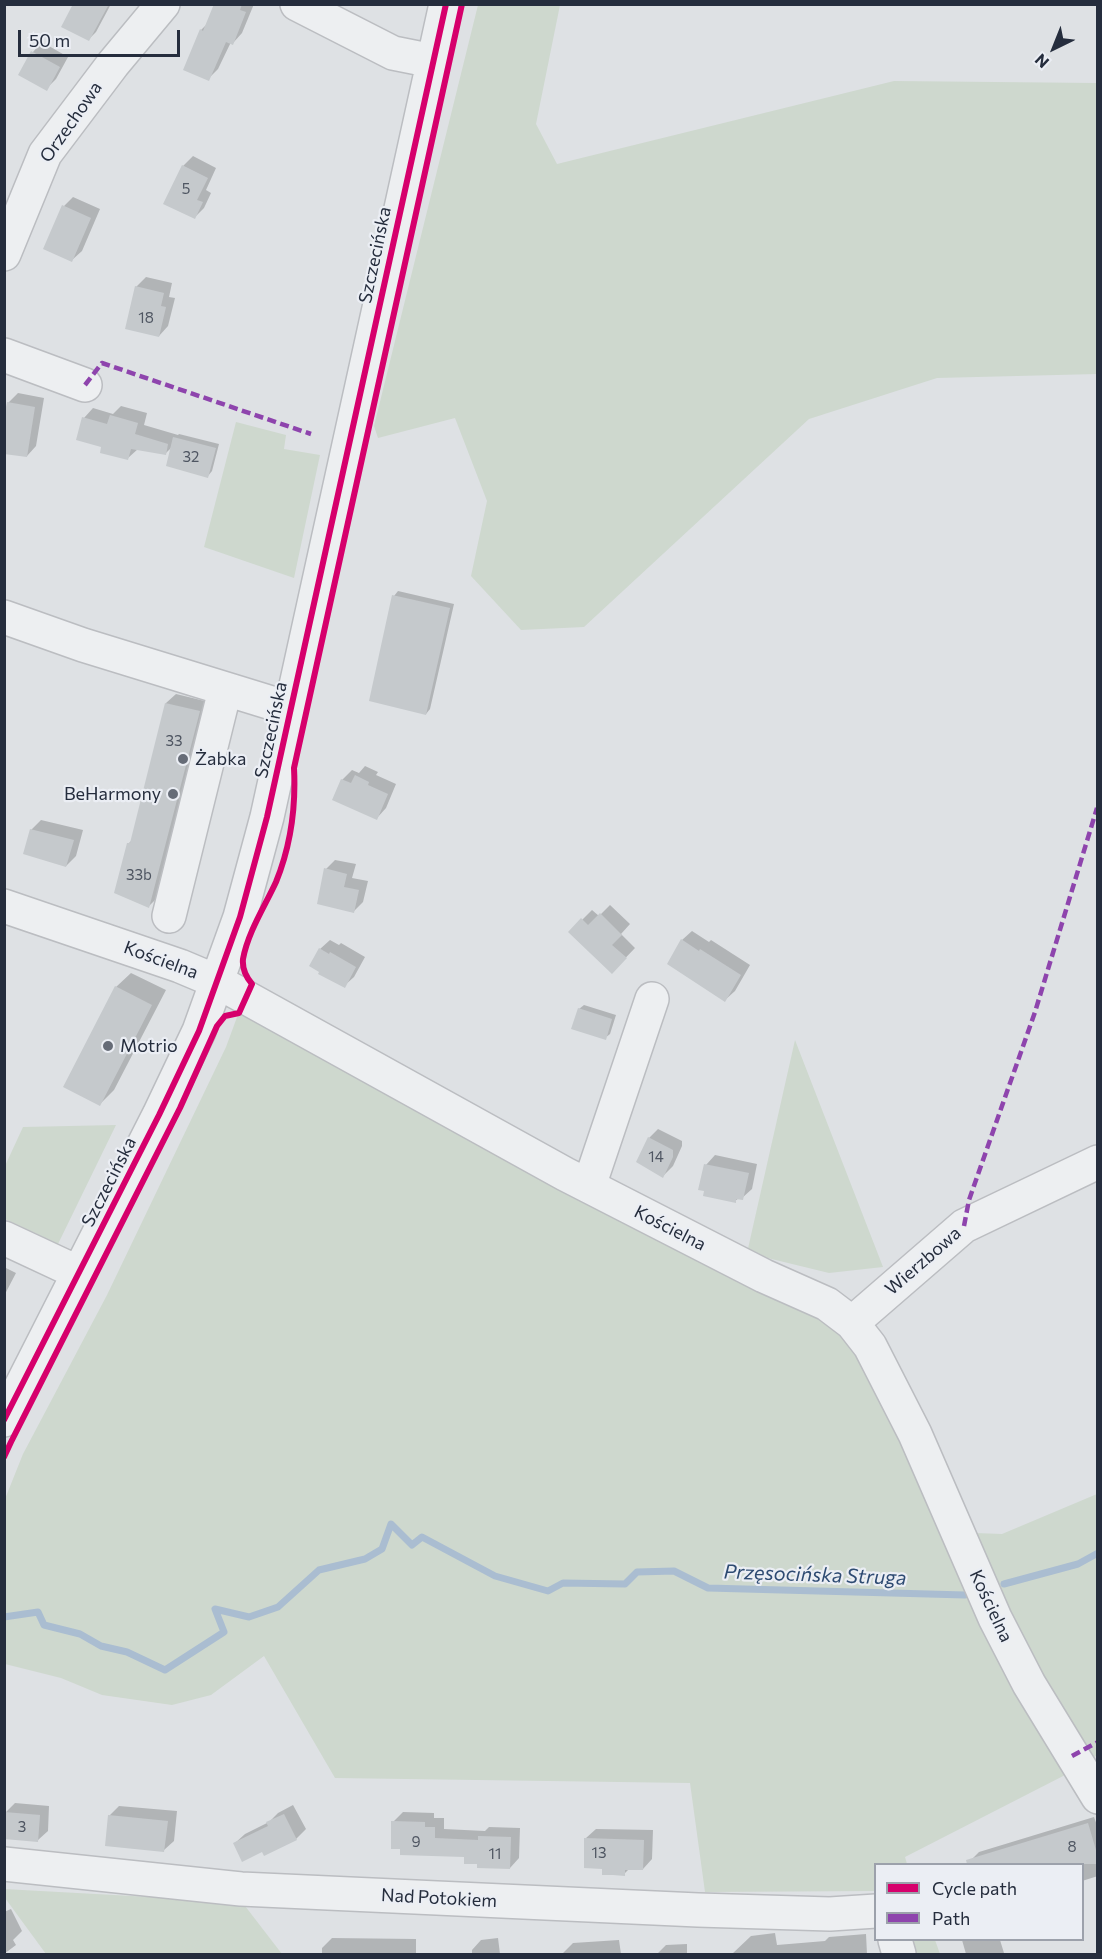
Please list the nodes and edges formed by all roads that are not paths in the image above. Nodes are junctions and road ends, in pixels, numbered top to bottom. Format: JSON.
{"nodes":[{"id":1,"x":163,"y":4,"type":"edge"},
{"id":2,"x":297,"y":4,"type":"edge"},
{"id":3,"x":446,"y":4,"type":"edge"},
{"id":4,"x":433,"y":62,"type":"junction"},
{"id":5,"x":4,"y":254,"type":"edge"},
{"id":6,"x":4,"y":355,"type":"edge"},
{"id":7,"x":85,"y":385,"type":"dead end"},
{"id":8,"x":4,"y":617,"type":"edge"},
{"id":9,"x":225,"y":690,"type":"junction"},
{"id":10,"x":291,"y":709,"type":"junction"},
{"id":11,"x":4,"y":906,"type":"edge"},
{"id":12,"x":169,"y":916,"type":"dead end"},
{"id":13,"x":218,"y":982,"type":"junction"},
{"id":14,"x":652,"y":999,"type":"dead end"},
{"id":15,"x":1098,"y":1162,"type":"edge"},
{"id":16,"x":589,"y":1186,"type":"junction"},
{"id":17,"x":4,"y":1238,"type":"edge"},
{"id":18,"x":79,"y":1273,"type":"junction"},
{"id":19,"x":852,"y":1323,"type":"junction"},
{"id":20,"x":4,"y":1420,"type":"edge"},
{"id":21,"x":1098,"y":1797,"type":"edge"},
{"id":22,"x":4,"y":1864,"type":"edge"},
{"id":23,"x":874,"y":1911,"type":"edge"}],
"edges":[{"from":1,"to":5,"type":"street","name":"Orzechowa"},
{"from":2,"to":4,"type":"street"},
{"from":3,"to":4,"type":"street","name":"Szczecińska"},
{"from":4,"to":10,"type":"street","name":"Szczecińska"},
{"from":6,"to":7,"type":"street"},
{"from":8,"to":9,"type":"street"},
{"from":9,"to":10,"type":"street"},
{"from":9,"to":12,"type":"street"},
{"from":10,"to":13,"type":"street","name":"Szczecińska"},
{"from":11,"to":13,"type":"street","name":"Kościelna"},
{"from":13,"to":16,"type":"street","name":"Kościelna"},
{"from":13,"to":18,"type":"street","name":"Szczecińska"},
{"from":14,"to":16,"type":"street"},
{"from":15,"to":19,"type":"street","name":"Wierzbowa"},
{"from":16,"to":19,"type":"street","name":"Kościelna"},
{"from":17,"to":18,"type":"street"},
{"from":18,"to":20,"type":"street","name":"Szczecińska"},
{"from":19,"to":21,"type":"street","name":"Kościelna"},
{"from":22,"to":23,"type":"street","name":"Nad Potokiem"}]}
